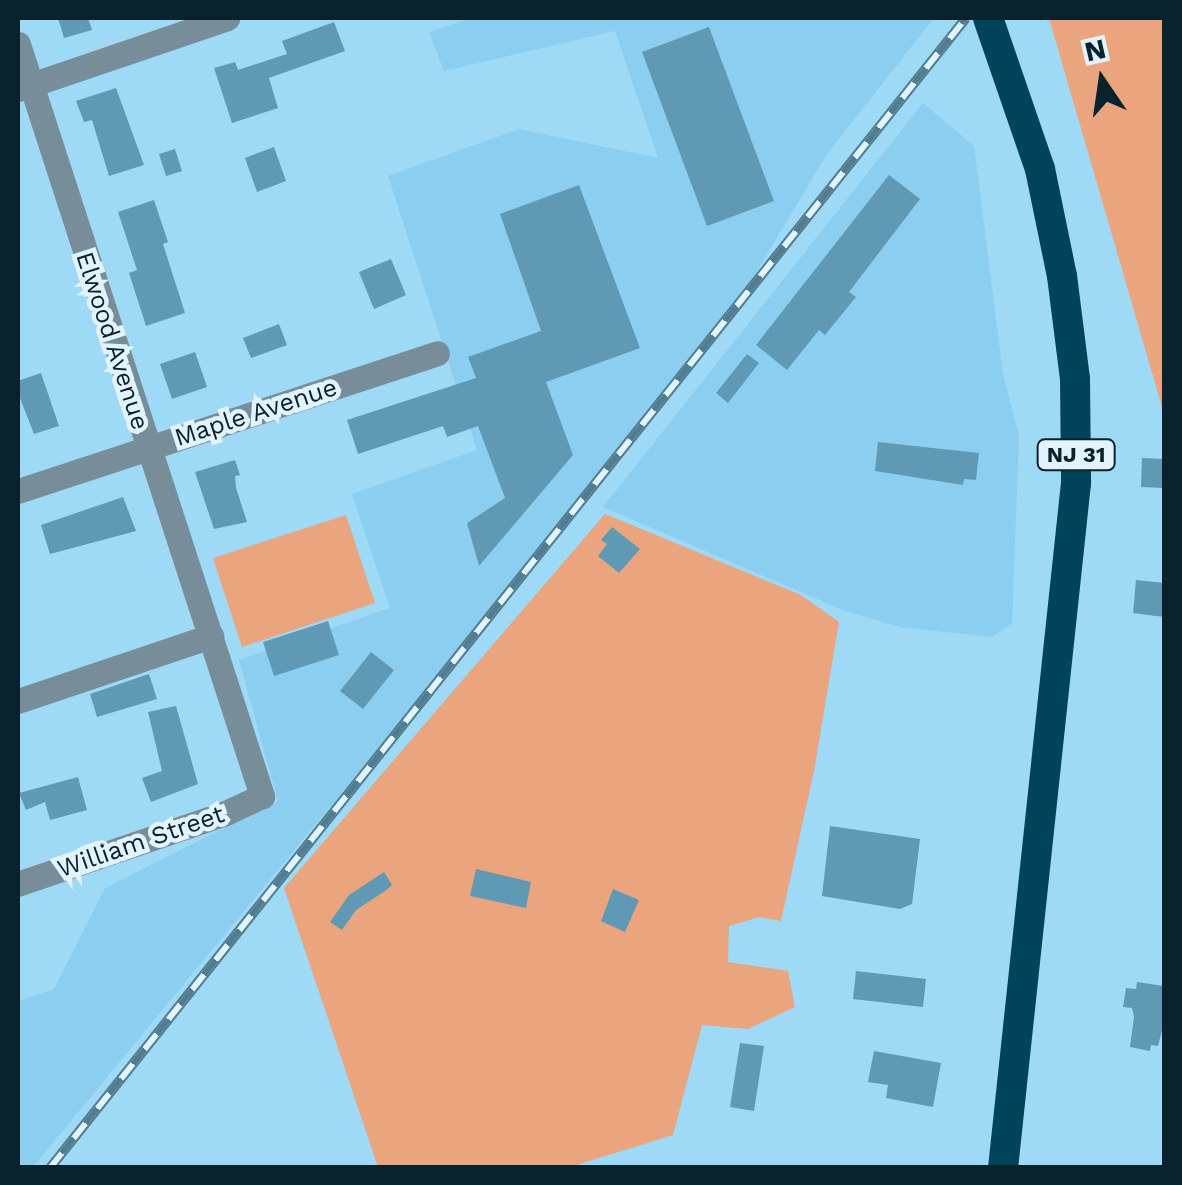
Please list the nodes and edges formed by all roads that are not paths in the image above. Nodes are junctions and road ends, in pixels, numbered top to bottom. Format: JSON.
{"nodes":[{"id":1,"x":227,"y":18,"type":"edge"},
{"id":2,"x":988,"y":18,"type":"edge"},
{"id":3,"x":18,"y":44,"type":"edge"},
{"id":4,"x":24,"y":87,"type":"edge"},
{"id":5,"x":436,"y":353,"type":"dead end"},
{"id":6,"x":148,"y":448,"type":"junction"},
{"id":7,"x":18,"y":491,"type":"edge"},
{"id":8,"x":210,"y":636,"type":"junction"},
{"id":9,"x":18,"y":701,"type":"edge"},
{"id":10,"x":262,"y":796,"type":"joint"},
{"id":11,"x":18,"y":884,"type":"edge"},
{"id":12,"x":1003,"y":1168,"type":"edge"}],
"edges":[{"from":1,"to":4,"type":"street"},
{"from":2,"to":12,"type":"highway","number":"NJ 31"},
{"from":3,"to":4,"type":"street","name":"Elwood Avenue"},
{"from":4,"to":6,"type":"street","name":"Elwood Avenue"},
{"from":5,"to":6,"type":"street","name":"Maple Avenue"},
{"from":6,"to":7,"type":"street","name":"Maple Avenue"},
{"from":6,"to":8,"type":"street","name":"Elwood Avenue"},
{"from":8,"to":9,"type":"street"},
{"from":8,"to":10,"type":"street","name":"Elwood Avenue"},
{"from":10,"to":11,"type":"street","name":"William Street"}]}
